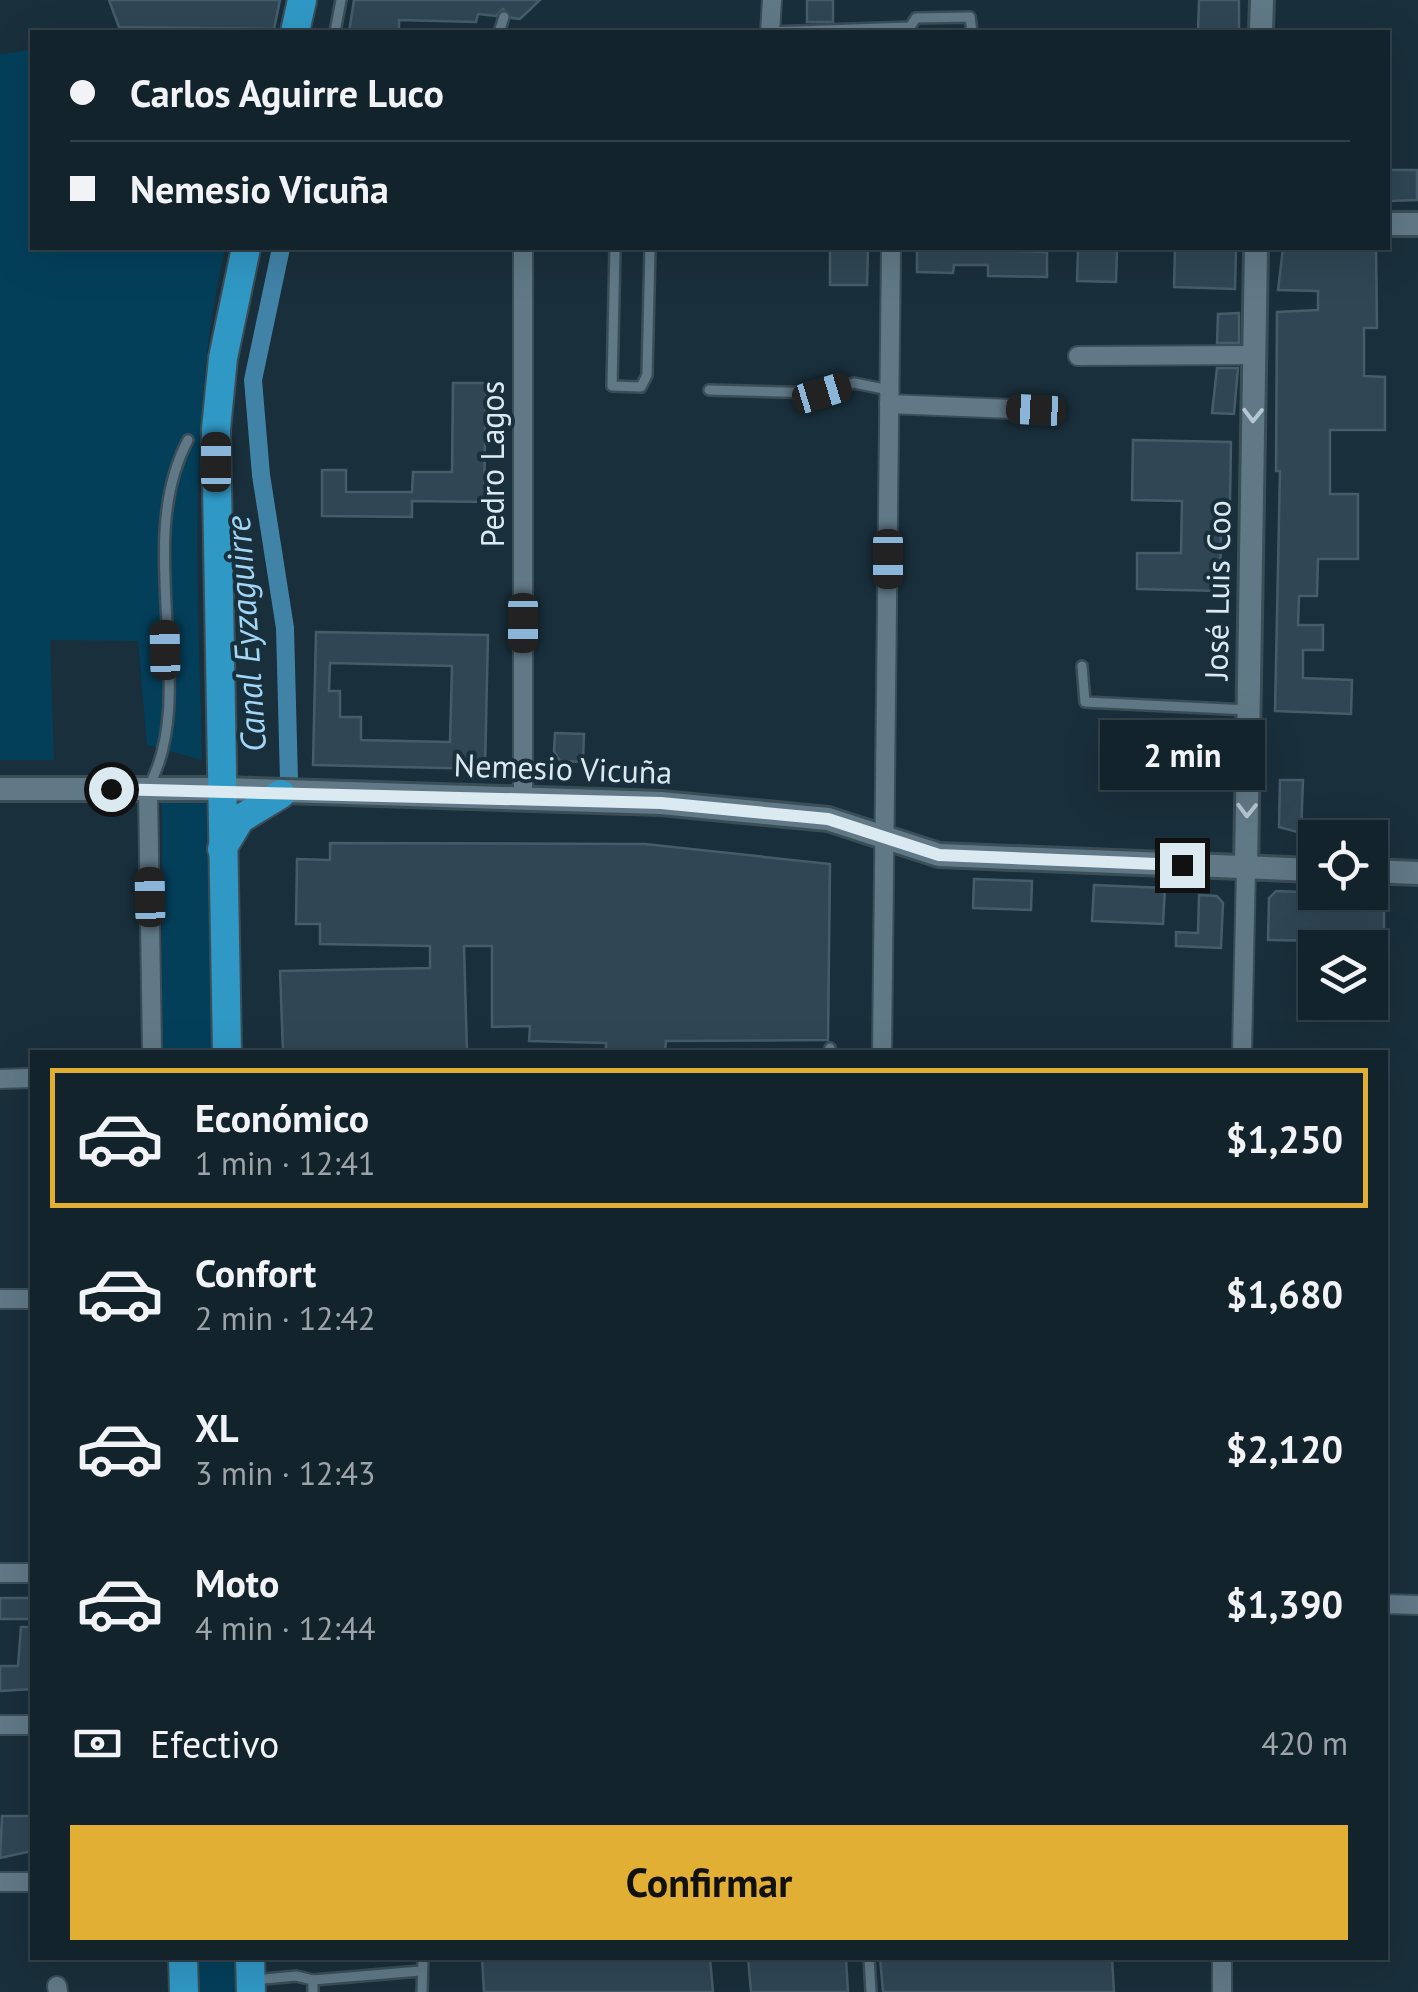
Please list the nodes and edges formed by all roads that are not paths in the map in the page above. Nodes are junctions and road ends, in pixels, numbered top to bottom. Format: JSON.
{"nodes":[{"id":1,"x":302,"y":0,"type":"edge"},
{"id":2,"x":341,"y":0,"type":"edge"},
{"id":3,"x":772,"y":0,"type":"edge"},
{"id":4,"x":1262,"y":0,"type":"edge"},
{"id":5,"x":504,"y":18,"type":"dead end"},
{"id":6,"x":295,"y":30,"type":"edge"},
{"id":7,"x":335,"y":30,"type":"edge"},
{"id":8,"x":500,"y":30,"type":"edge"},
{"id":9,"x":770,"y":30,"type":"edge"},
{"id":10,"x":826,"y":30,"type":"edge"},
{"id":11,"x":972,"y":30,"type":"edge"},
{"id":12,"x":1261,"y":30,"type":"edge"},
{"id":13,"x":1390,"y":224,"type":"edge"},
{"id":14,"x":1418,"y":224,"type":"edge"},
{"id":15,"x":246,"y":250,"type":"edge"},
{"id":16,"x":524,"y":250,"type":"edge"},
{"id":17,"x":615,"y":250,"type":"edge"},
{"id":18,"x":650,"y":250,"type":"edge"},
{"id":19,"x":890,"y":250,"type":"edge"},
{"id":20,"x":1256,"y":250,"type":"edge"},
{"id":21,"x":1254,"y":355,"type":"junction"},
{"id":22,"x":1078,"y":356,"type":"dead end"},
{"id":23,"x":709,"y":390,"type":"dead end"},
{"id":24,"x":889,"y":397,"type":"junction"},
{"id":25,"x":1036,"y":410,"type":"dead end"},
{"id":26,"x":188,"y":440,"type":"dead end"},
{"id":27,"x":1082,"y":666,"type":"dead end"},
{"id":28,"x":1248,"y":710,"type":"junction"},
{"id":29,"x":0,"y":789,"type":"edge"},
{"id":30,"x":148,"y":789,"type":"junction"},
{"id":31,"x":222,"y":789,"type":"junction"},
{"id":32,"x":281,"y":794,"type":"junction"},
{"id":33,"x":523,"y":800,"type":"junction"},
{"id":34,"x":886,"y":839,"type":"junction"},
{"id":35,"x":221,"y":850,"type":"junction"},
{"id":36,"x":1246,"y":867,"type":"junction"},
{"id":37,"x":1298,"y":869,"type":"edge"},
{"id":38,"x":1388,"y":872,"type":"edge"},
{"id":39,"x":1418,"y":873,"type":"edge"},
{"id":40,"x":152,"y":1050,"type":"edge"},
{"id":41,"x":227,"y":1050,"type":"edge"},
{"id":42,"x":882,"y":1050,"type":"edge"},
{"id":43,"x":1242,"y":1050,"type":"edge"},
{"id":44,"x":0,"y":1078,"type":"edge"},
{"id":45,"x":30,"y":1078,"type":"edge"},
{"id":46,"x":30,"y":1299,"type":"edge"},
{"id":47,"x":0,"y":1300,"type":"edge"},
{"id":48,"x":30,"y":1572,"type":"edge"},
{"id":49,"x":0,"y":1573,"type":"edge"},
{"id":50,"x":1388,"y":1604,"type":"edge"},
{"id":51,"x":1418,"y":1605,"type":"edge"},
{"id":52,"x":0,"y":1725,"type":"edge"},
{"id":53,"x":30,"y":1725,"type":"edge"},
{"id":54,"x":0,"y":1882,"type":"edge"},
{"id":55,"x":30,"y":1882,"type":"edge"},
{"id":56,"x":183,"y":1960,"type":"edge"},
{"id":57,"x":422,"y":1960,"type":"edge"},
{"id":58,"x":869,"y":1960,"type":"edge"},
{"id":59,"x":1222,"y":1960,"type":"edge"},
{"id":60,"x":420,"y":1971,"type":"junction"},
{"id":61,"x":250,"y":1977,"type":"edge"},
{"id":62,"x":313,"y":1980,"type":"junction"},
{"id":63,"x":184,"y":1992,"type":"edge"},
{"id":64,"x":313,"y":1992,"type":"edge"},
{"id":65,"x":422,"y":1992,"type":"edge"},
{"id":66,"x":871,"y":1992,"type":"edge"},
{"id":67,"x":1222,"y":1992,"type":"edge"}],
"edges":[{"from":1,"to":6,"type":"main road"},
{"from":2,"to":7,"type":"lane"},
{"from":3,"to":9,"type":"street"},
{"from":4,"to":12,"type":"street"},
{"from":5,"to":8,"type":"lane"},
{"from":10,"to":11,"type":"lane"},
{"from":13,"to":14,"type":"street"},
{"from":15,"to":31,"type":"main road"},
{"from":16,"to":33,"type":"street","name":"Pedro Lagos"},
{"from":17,"to":18,"type":"lane"},
{"from":19,"to":24,"type":"street"},
{"from":20,"to":21,"type":"street","name":"José Luis Coo"},
{"from":21,"to":22,"type":"street"},
{"from":21,"to":28,"type":"street","name":"José Luis Coo","one_way":true},
{"from":23,"to":24,"type":"lane"},
{"from":24,"to":25,"type":"street"},
{"from":24,"to":34,"type":"street"},
{"from":26,"to":30,"type":"lane"},
{"from":27,"to":28,"type":"lane"},
{"from":28,"to":36,"type":"street","name":"José Luis Coo","one_way":true},
{"from":29,"to":30,"type":"street","name":"Nemesio Vicuña"},
{"from":30,"to":31,"type":"street","name":"Nemesio Vicuña"},
{"from":30,"to":40,"type":"street"},
{"from":31,"to":32,"type":"street","name":"Nemesio Vicuña"},
{"from":31,"to":35,"type":"main road"},
{"from":32,"to":33,"type":"street","name":"Nemesio Vicuña"},
{"from":32,"to":35,"type":"main road"},
{"from":33,"to":34,"type":"street","name":"Nemesio Vicuña"},
{"from":34,"to":36,"type":"street","name":"Nemesio Vicuña"},
{"from":34,"to":42,"type":"street"},
{"from":35,"to":41,"type":"main road"},
{"from":36,"to":37,"type":"street","name":"Nemesio Vicuña"},
{"from":36,"to":43,"type":"street","name":"José Luis Coo"},
{"from":38,"to":39,"type":"street"},
{"from":44,"to":45,"type":"street"},
{"from":46,"to":47,"type":"street"},
{"from":48,"to":49,"type":"street"},
{"from":50,"to":51,"type":"street"},
{"from":52,"to":53,"type":"street"},
{"from":54,"to":55,"type":"street"},
{"from":56,"to":63,"type":"main road"},
{"from":57,"to":60,"type":"lane"},
{"from":58,"to":66,"type":"lane"},
{"from":59,"to":67,"type":"street"},
{"from":60,"to":62,"type":"lane"},
{"from":60,"to":65,"type":"lane"},
{"from":61,"to":62,"type":"lane"},
{"from":62,"to":64,"type":"lane"}]}
